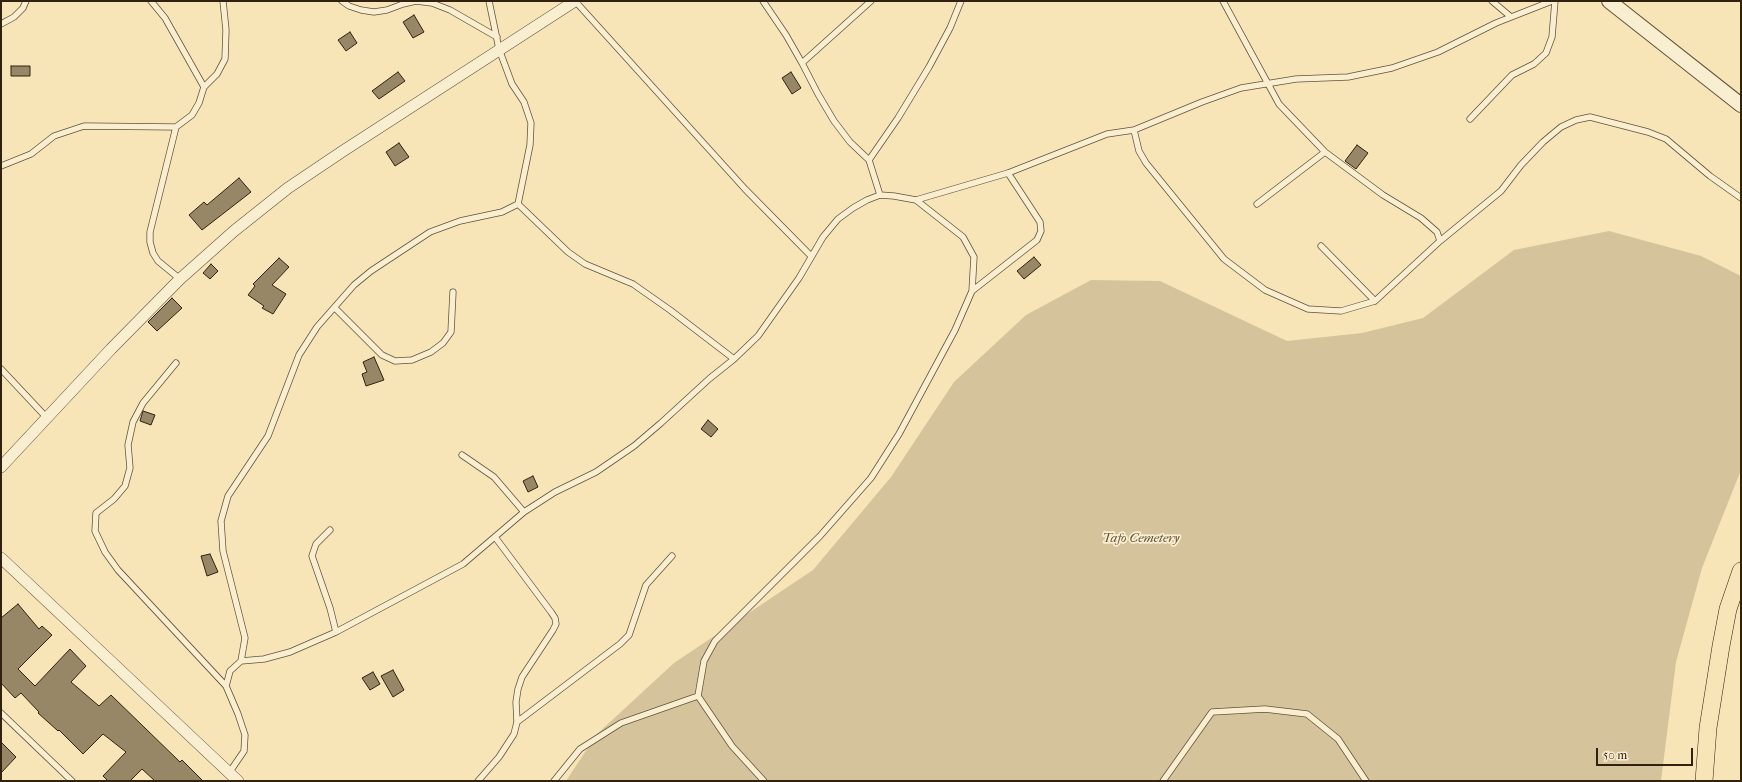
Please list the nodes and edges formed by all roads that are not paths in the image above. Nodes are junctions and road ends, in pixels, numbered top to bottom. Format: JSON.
{"nodes":[{"id":1,"x":26,"y":1,"type":"edge"},
{"id":2,"x":151,"y":1,"type":"edge"},
{"id":3,"x":223,"y":1,"type":"edge"},
{"id":4,"x":342,"y":1,"type":"edge"},
{"id":5,"x":489,"y":1,"type":"edge"},
{"id":6,"x":575,"y":1,"type":"edge"},
{"id":7,"x":763,"y":1,"type":"edge"},
{"id":8,"x":871,"y":1,"type":"edge"},
{"id":9,"x":961,"y":1,"type":"edge"},
{"id":10,"x":1223,"y":1,"type":"edge"},
{"id":11,"x":1492,"y":1,"type":"edge"},
{"id":12,"x":1553,"y":1,"type":"edge"},
{"id":13,"x":1609,"y":1,"type":"edge"},
{"id":14,"x":1511,"y":17,"type":"junction"},
{"id":15,"x":1,"y":24,"type":"edge"},
{"id":16,"x":497,"y":37,"type":"junction"},
{"id":17,"x":499,"y":49,"type":"junction"},
{"id":18,"x":802,"y":63,"type":"junction"},
{"id":19,"x":1266,"y":83,"type":"junction"},
{"id":20,"x":204,"y":87,"type":"junction"},
{"id":21,"x":1741,"y":105,"type":"edge"},
{"id":22,"x":1470,"y":119,"type":"dead end"},
{"id":23,"x":176,"y":127,"type":"junction"},
{"id":24,"x":1134,"y":130,"type":"junction"},
{"id":25,"x":1325,"y":152,"type":"junction"},
{"id":26,"x":870,"y":160,"type":"junction"},
{"id":27,"x":1,"y":166,"type":"edge"},
{"id":28,"x":1008,"y":173,"type":"junction"},
{"id":29,"x":880,"y":195,"type":"junction"},
{"id":30,"x":1741,"y":198,"type":"edge"},
{"id":31,"x":916,"y":200,"type":"junction"},
{"id":32,"x":518,"y":204,"type":"junction"},
{"id":33,"x":1258,"y":204,"type":"dead end"},
{"id":34,"x":1440,"y":241,"type":"junction"},
{"id":35,"x":1321,"y":246,"type":"dead end"},
{"id":36,"x":811,"y":256,"type":"junction"},
{"id":37,"x":180,"y":279,"type":"junction"},
{"id":38,"x":972,"y":291,"type":"junction"},
{"id":39,"x":453,"y":292,"type":"dead end"},
{"id":40,"x":1375,"y":301,"type":"junction"},
{"id":41,"x":335,"y":308,"type":"junction"},
{"id":42,"x":734,"y":359,"type":"junction"},
{"id":43,"x":176,"y":363,"type":"dead end"},
{"id":44,"x":1,"y":369,"type":"edge"},
{"id":45,"x":47,"y":418,"type":"junction"},
{"id":46,"x":462,"y":455,"type":"dead end"},
{"id":47,"x":1,"y":467,"type":"edge"},
{"id":48,"x":524,"y":512,"type":"junction"},
{"id":49,"x":330,"y":530,"type":"dead end"},
{"id":50,"x":495,"y":537,"type":"junction"},
{"id":51,"x":672,"y":556,"type":"dead end"},
{"id":52,"x":1,"y":558,"type":"edge"},
{"id":53,"x":1741,"y":571,"type":"edge"},
{"id":54,"x":336,"y":632,"type":"junction"},
{"id":55,"x":241,"y":661,"type":"junction"},
{"id":56,"x":226,"y":686,"type":"junction"},
{"id":57,"x":698,"y":696,"type":"junction"},
{"id":58,"x":1,"y":713,"type":"edge"},
{"id":59,"x":517,"y":722,"type":"junction"},
{"id":60,"x":229,"y":773,"type":"junction"},
{"id":61,"x":72,"y":781,"type":"edge"},
{"id":62,"x":238,"y":781,"type":"edge"},
{"id":63,"x":478,"y":781,"type":"edge"},
{"id":64,"x":554,"y":781,"type":"edge"},
{"id":65,"x":764,"y":781,"type":"edge"},
{"id":66,"x":1163,"y":781,"type":"edge"},
{"id":67,"x":1366,"y":781,"type":"edge"},
{"id":68,"x":1704,"y":781,"type":"edge"}],
"edges":[{"from":1,"to":15,"type":"lane"},
{"from":2,"to":20,"type":"lane"},
{"from":3,"to":20,"type":"lane"},
{"from":4,"to":16,"type":"lane"},
{"from":5,"to":16,"type":"lane"},
{"from":6,"to":17,"type":"street"},
{"from":6,"to":36,"type":"lane"},
{"from":7,"to":18,"type":"lane"},
{"from":8,"to":18,"type":"lane"},
{"from":9,"to":26,"type":"lane"},
{"from":10,"to":19,"type":"lane"},
{"from":11,"to":14,"type":"lane"},
{"from":12,"to":14,"type":"lane"},
{"from":12,"to":22,"type":"lane"},
{"from":13,"to":21,"type":"street"},
{"from":14,"to":19,"type":"lane"},
{"from":16,"to":17,"type":"lane"},
{"from":17,"to":32,"type":"lane"},
{"from":17,"to":37,"type":"street"},
{"from":18,"to":26,"type":"lane"},
{"from":19,"to":24,"type":"lane"},
{"from":19,"to":25,"type":"lane"},
{"from":20,"to":23,"type":"lane"},
{"from":23,"to":27,"type":"lane"},
{"from":23,"to":37,"type":"lane"},
{"from":24,"to":28,"type":"lane"},
{"from":24,"to":40,"type":"lane"},
{"from":25,"to":33,"type":"lane"},
{"from":25,"to":34,"type":"lane"},
{"from":26,"to":29,"type":"lane"},
{"from":28,"to":31,"type":"lane"},
{"from":28,"to":38,"type":"lane"},
{"from":29,"to":31,"type":"lane"},
{"from":29,"to":36,"type":"lane"},
{"from":30,"to":34,"type":"lane"},
{"from":31,"to":38,"type":"lane"},
{"from":32,"to":41,"type":"lane"},
{"from":32,"to":42,"type":"lane"},
{"from":34,"to":40,"type":"lane"},
{"from":35,"to":40,"type":"lane"},
{"from":36,"to":42,"type":"lane"},
{"from":37,"to":45,"type":"street"},
{"from":38,"to":57,"type":"lane"},
{"from":39,"to":41,"type":"lane"},
{"from":41,"to":55,"type":"lane"},
{"from":42,"to":48,"type":"lane"},
{"from":43,"to":56,"type":"lane"},
{"from":44,"to":45,"type":"lane"},
{"from":45,"to":47,"type":"street"},
{"from":46,"to":48,"type":"lane"},
{"from":48,"to":50,"type":"lane"},
{"from":49,"to":54,"type":"lane"},
{"from":50,"to":54,"type":"lane"},
{"from":50,"to":59,"type":"lane"},
{"from":51,"to":59,"type":"lane"},
{"from":52,"to":60,"type":"street"},
{"from":53,"to":68,"type":"main road"},
{"from":54,"to":55,"type":"lane"},
{"from":55,"to":56,"type":"lane"},
{"from":56,"to":60,"type":"lane"},
{"from":57,"to":64,"type":"lane"},
{"from":57,"to":65,"type":"lane"},
{"from":58,"to":61,"type":"lane"},
{"from":59,"to":63,"type":"lane"},
{"from":60,"to":62,"type":"street"},
{"from":66,"to":67,"type":"lane"}]}
